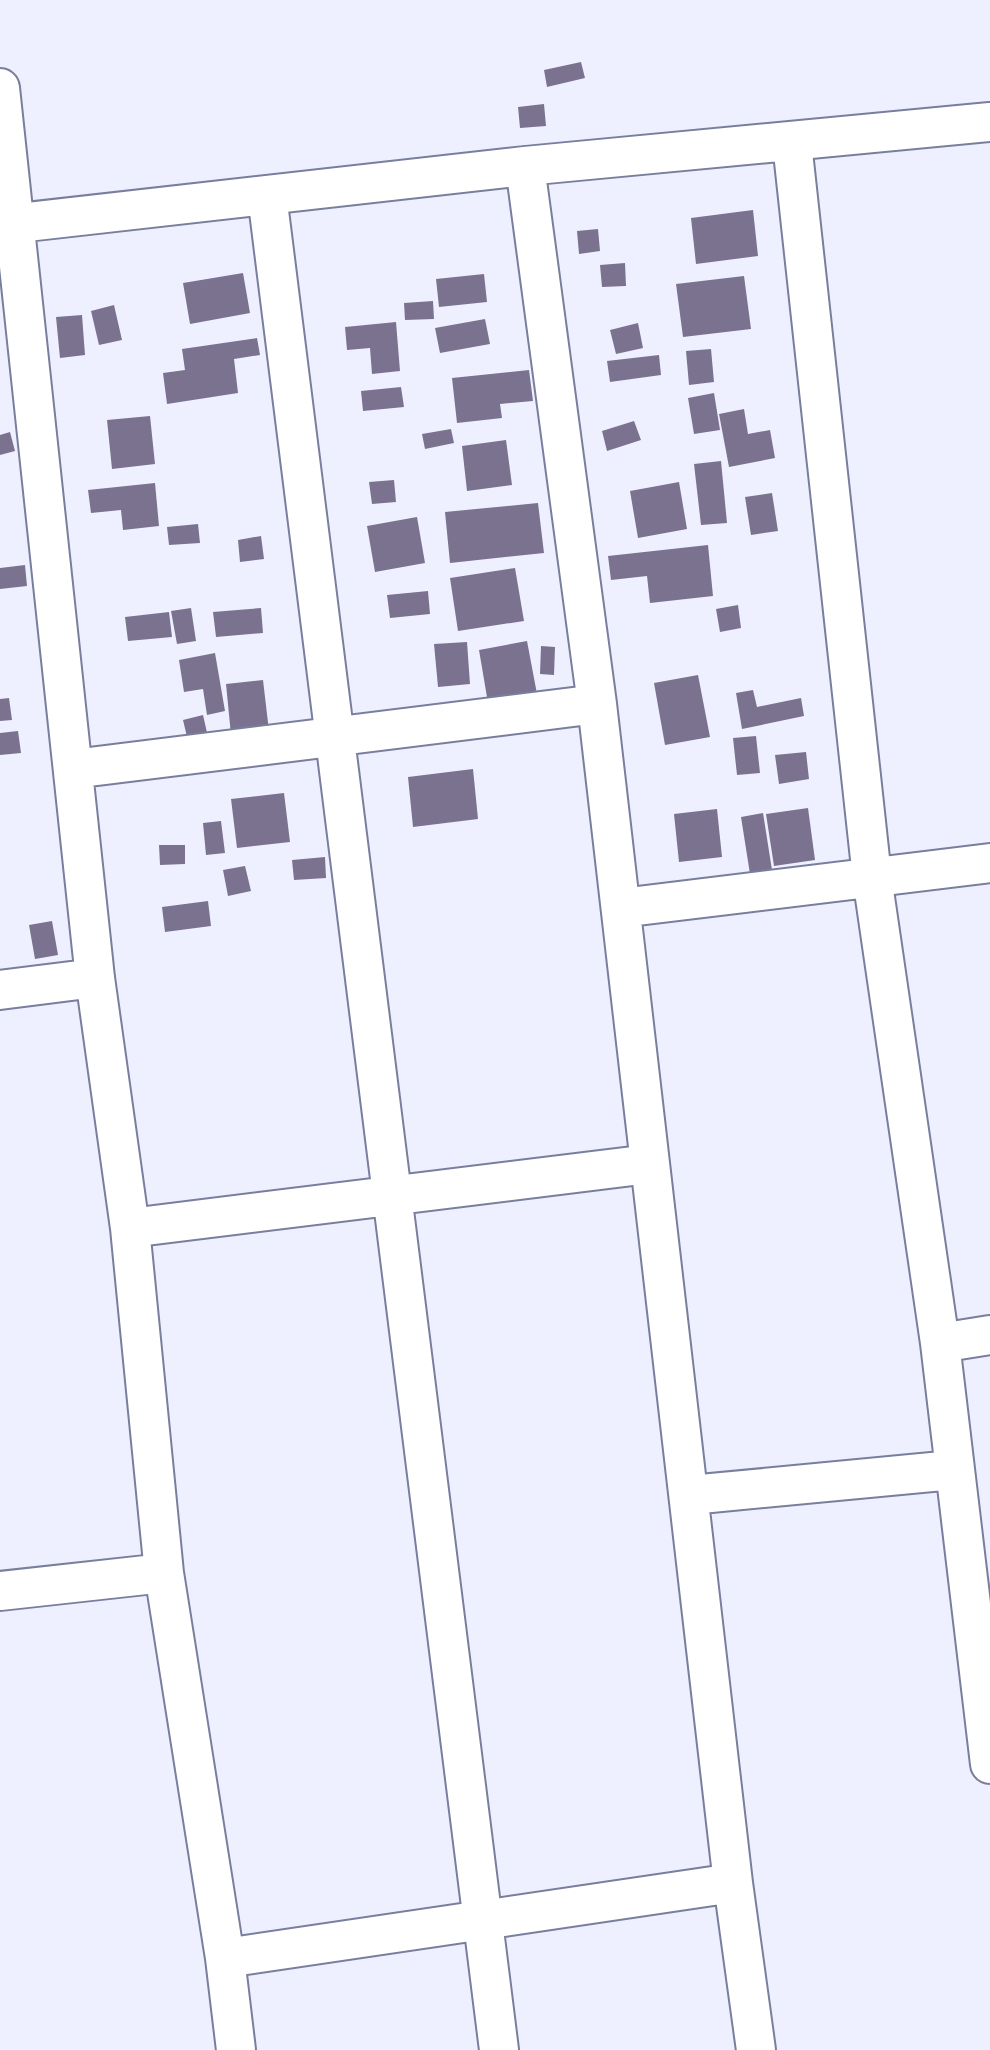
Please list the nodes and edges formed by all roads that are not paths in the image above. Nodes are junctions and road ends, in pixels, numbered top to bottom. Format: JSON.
{"nodes":[{"id":1,"x":0,"y":88,"type":"edge"},
{"id":2,"x":990,"y":122,"type":"edge"},
{"id":3,"x":792,"y":143,"type":"junction"},
{"id":4,"x":525,"y":166,"type":"junction"},
{"id":5,"x":267,"y":195,"type":"junction"},
{"id":6,"x":8,"y":224,"type":"edge"},
{"id":7,"x":597,"y":704,"type":"junction"},
{"id":8,"x":334,"y":738,"type":"junction"},
{"id":9,"x":73,"y":769,"type":"junction"},
{"id":10,"x":990,"y":863,"type":"edge"},
{"id":11,"x":872,"y":877,"type":"junction"},
{"id":12,"x":621,"y":908,"type":"junction"},
{"id":13,"x":95,"y":978,"type":"junction"},
{"id":14,"x":0,"y":990,"type":"edge"},
{"id":15,"x":649,"y":1164,"type":"junction"},
{"id":16,"x":392,"y":1197,"type":"junction"},
{"id":17,"x":130,"y":1228,"type":"junction"},
{"id":18,"x":990,"y":1335,"type":"edge"},
{"id":19,"x":940,"y":1342,"type":"junction"},
{"id":20,"x":953,"y":1470,"type":"junction"},
{"id":21,"x":690,"y":1495,"type":"junction"},
{"id":22,"x":164,"y":1573,"type":"junction"},
{"id":23,"x":0,"y":1591,"type":"edge"},
{"id":24,"x":980,"y":1593,"type":"edge"},
{"id":25,"x":990,"y":1764,"type":"edge"},
{"id":26,"x":733,"y":1883,"type":"junction"},
{"id":27,"x":483,"y":1921,"type":"junction"},
{"id":28,"x":225,"y":1958,"type":"junction"},
{"id":29,"x":236,"y":2050,"type":"edge"},
{"id":30,"x":499,"y":2050,"type":"edge"},
{"id":31,"x":756,"y":2050,"type":"edge"}],
"edges":[{"from":1,"to":6,"type":"street"},
{"from":2,"to":3,"type":"street"},
{"from":3,"to":4,"type":"street"},
{"from":3,"to":11,"type":"street"},
{"from":4,"to":5,"type":"street"},
{"from":4,"to":7,"type":"street"},
{"from":5,"to":6,"type":"street"},
{"from":5,"to":8,"type":"street"},
{"from":6,"to":9,"type":"street"},
{"from":7,"to":8,"type":"street"},
{"from":7,"to":12,"type":"street"},
{"from":8,"to":9,"type":"street"},
{"from":8,"to":16,"type":"street"},
{"from":9,"to":13,"type":"street"},
{"from":10,"to":11,"type":"street"},
{"from":11,"to":12,"type":"street"},
{"from":11,"to":19,"type":"street"},
{"from":12,"to":15,"type":"street"},
{"from":13,"to":14,"type":"street"},
{"from":13,"to":17,"type":"street"},
{"from":15,"to":16,"type":"street"},
{"from":15,"to":21,"type":"street"},
{"from":16,"to":17,"type":"street"},
{"from":16,"to":27,"type":"street"},
{"from":17,"to":22,"type":"street"},
{"from":18,"to":19,"type":"street"},
{"from":19,"to":20,"type":"street"},
{"from":20,"to":21,"type":"street"},
{"from":20,"to":24,"type":"street"},
{"from":21,"to":26,"type":"street"},
{"from":22,"to":23,"type":"street"},
{"from":22,"to":28,"type":"street"},
{"from":24,"to":25,"type":"street"},
{"from":26,"to":27,"type":"street"},
{"from":26,"to":31,"type":"street"},
{"from":27,"to":28,"type":"street"},
{"from":27,"to":30,"type":"street"},
{"from":28,"to":29,"type":"street"}]}
